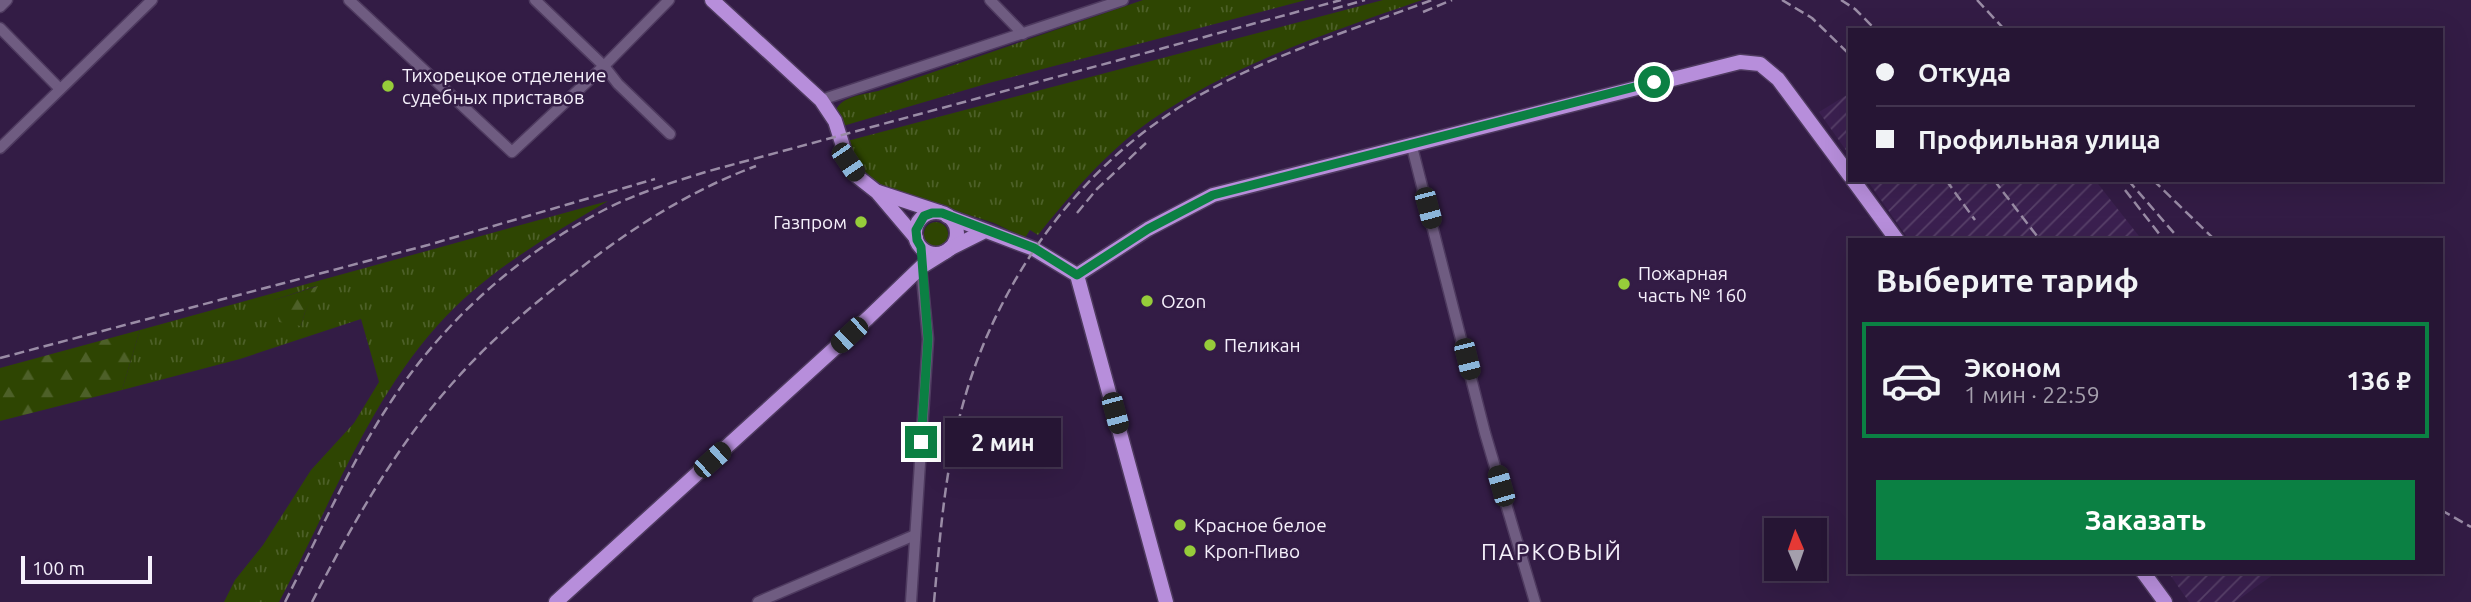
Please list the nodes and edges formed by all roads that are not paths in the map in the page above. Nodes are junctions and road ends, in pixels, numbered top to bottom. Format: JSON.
{"nodes":[{"id":1,"x":6,"y":0,"type":"edge"},
{"id":2,"x":152,"y":0,"type":"edge"},
{"id":3,"x":349,"y":0,"type":"edge"},
{"id":4,"x":535,"y":0,"type":"edge"},
{"id":5,"x":669,"y":0,"type":"edge"},
{"id":6,"x":712,"y":0,"type":"edge"},
{"id":7,"x":990,"y":0,"type":"edge"},
{"id":8,"x":1123,"y":0,"type":"edge"},
{"id":9,"x":0,"y":7,"type":"edge"},
{"id":10,"x":0,"y":28,"type":"edge"},
{"id":11,"x":1023,"y":34,"type":"junction"},
{"id":12,"x":604,"y":66,"type":"junction"},
{"id":13,"x":60,"y":89,"type":"junction"},
{"id":14,"x":821,"y":100,"type":"junction"},
{"id":15,"x":670,"y":134,"type":"dead end"},
{"id":16,"x":1411,"y":143,"type":"junction"},
{"id":17,"x":0,"y":148,"type":"edge"},
{"id":18,"x":1848,"y":174,"type":"edge"},
{"id":19,"x":1854,"y":182,"type":"edge"},
{"id":20,"x":877,"y":192,"type":"junction"},
{"id":21,"x":944,"y":214,"type":"junction"},
{"id":22,"x":985,"y":231,"type":"junction"},
{"id":23,"x":1896,"y":238,"type":"edge"},
{"id":24,"x":919,"y":242,"type":"junction"},
{"id":25,"x":947,"y":251,"type":"junction"},
{"id":26,"x":921,"y":267,"type":"junction"},
{"id":27,"x":1077,"y":275,"type":"junction"},
{"id":28,"x":915,"y":535,"type":"junction"},
{"id":29,"x":2144,"y":574,"type":"edge"},
{"id":30,"x":556,"y":602,"type":"edge"},
{"id":31,"x":758,"y":602,"type":"edge"},
{"id":32,"x":911,"y":602,"type":"edge"},
{"id":33,"x":1166,"y":602,"type":"edge"},
{"id":34,"x":1535,"y":602,"type":"edge"},
{"id":35,"x":2165,"y":602,"type":"edge"}],
"edges":[{"from":1,"to":9,"type":"street"},
{"from":2,"to":13,"type":"street"},
{"from":3,"to":12,"type":"street"},
{"from":4,"to":12,"type":"street"},
{"from":5,"to":12,"type":"street"},
{"from":6,"to":14,"type":"main road"},
{"from":7,"to":11,"type":"street"},
{"from":8,"to":11,"type":"street"},
{"from":10,"to":13,"type":"street"},
{"from":11,"to":14,"type":"street"},
{"from":12,"to":15,"type":"street"},
{"from":13,"to":17,"type":"street"},
{"from":14,"to":20,"type":"main road"},
{"from":16,"to":18,"type":"main road"},
{"from":16,"to":27,"type":"main road"},
{"from":16,"to":34,"type":"street"},
{"from":19,"to":23,"type":"main road"},
{"from":20,"to":21,"type":"main road"},
{"from":20,"to":24,"type":"main road"},
{"from":21,"to":22,"type":"main road"},
{"from":21,"to":24,"type":"main road"},
{"from":21,"to":25,"type":"main road"},
{"from":22,"to":25,"type":"main road"},
{"from":22,"to":27,"type":"main road"},
{"from":24,"to":25,"type":"main road"},
{"from":24,"to":26,"type":"main road"},
{"from":25,"to":26,"type":"main road"},
{"from":26,"to":28,"type":"street"},
{"from":26,"to":30,"type":"main road"},
{"from":27,"to":33,"type":"main road"},
{"from":28,"to":31,"type":"street"},
{"from":28,"to":32,"type":"street"},
{"from":29,"to":35,"type":"main road"}]}
